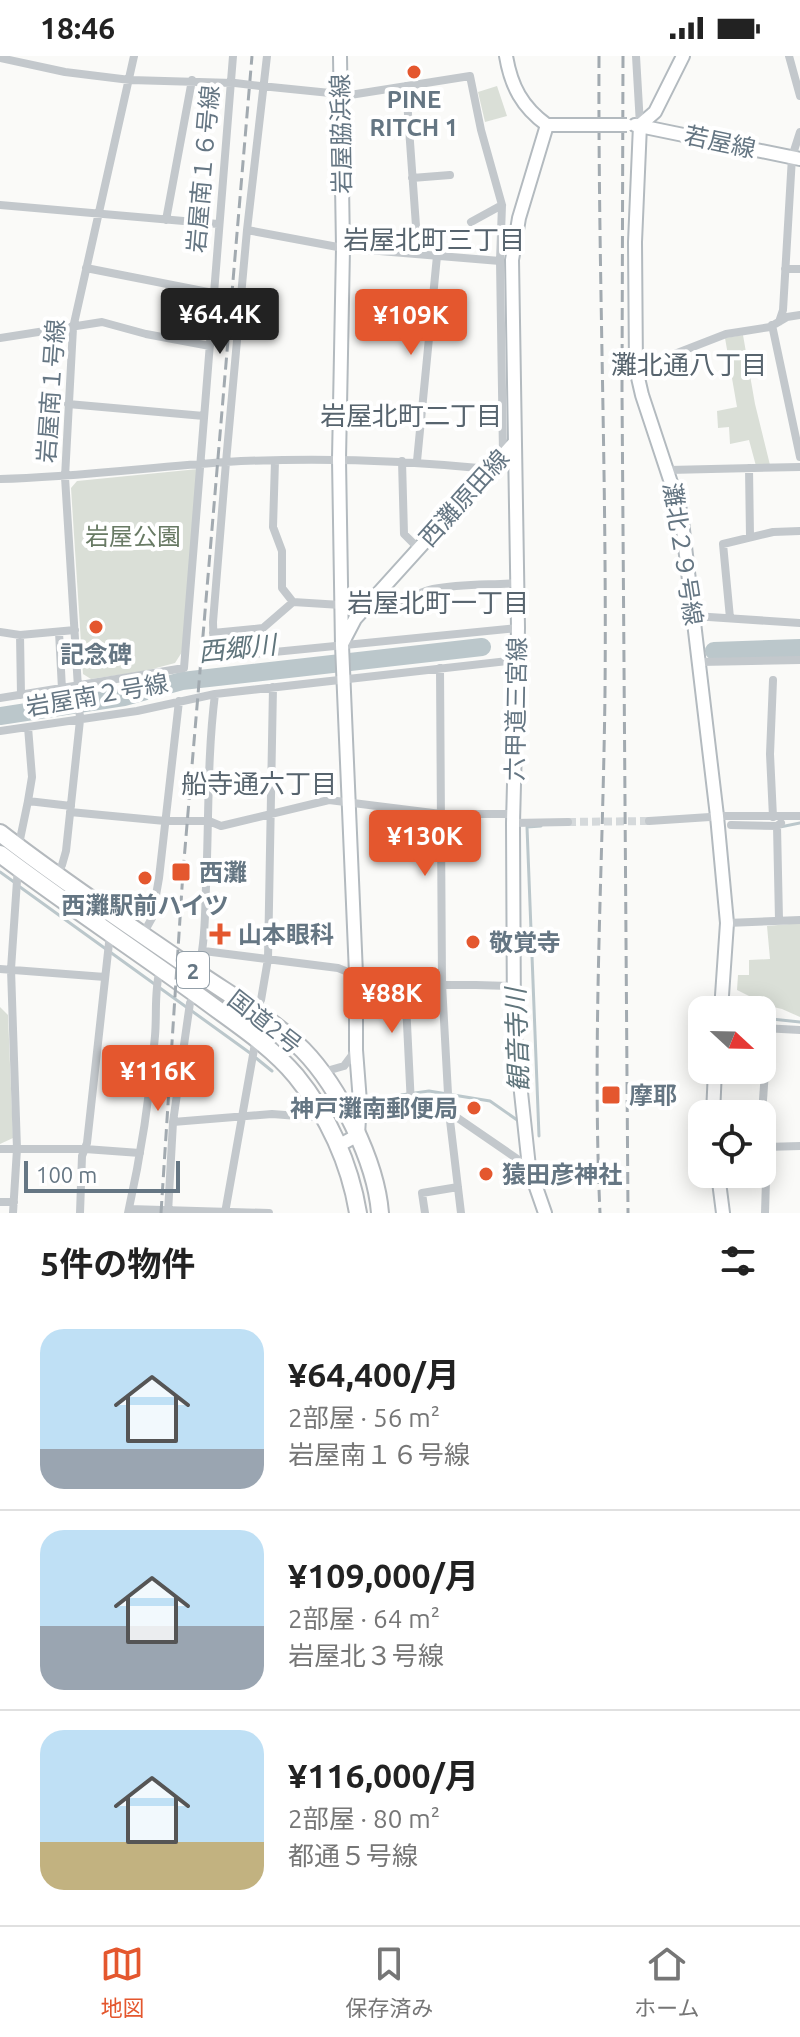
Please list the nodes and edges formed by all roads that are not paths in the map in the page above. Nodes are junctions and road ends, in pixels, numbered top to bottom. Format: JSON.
{"nodes":[{"id":1,"x":134,"y":56,"type":"edge"},
{"id":2,"x":233,"y":56,"type":"edge"},
{"id":3,"x":267,"y":56,"type":"edge"},
{"id":4,"x":340,"y":56,"type":"edge"},
{"id":5,"x":506,"y":56,"type":"edge"},
{"id":6,"x":636,"y":56,"type":"edge"},
{"id":7,"x":683,"y":56,"type":"edge"},
{"id":8,"x":789,"y":56,"type":"edge"},
{"id":9,"x":0,"y":58,"type":"edge"},
{"id":10,"x":23,"y":59,"type":"edge"},
{"id":11,"x":130,"y":80,"type":"junction"},
{"id":12,"x":192,"y":80,"type":"junction"},
{"id":13,"x":233,"y":83,"type":"junction"},
{"id":14,"x":262,"y":86,"type":"junction"},
{"id":15,"x":406,"y":86,"type":"junction"},
{"id":16,"x":340,"y":94,"type":"junction"},
{"id":17,"x":800,"y":96,"type":"edge"},
{"id":18,"x":547,"y":125,"type":"junction"},
{"id":19,"x":633,"y":125,"type":"junction"},
{"id":20,"x":800,"y":132,"type":"edge"},
{"id":21,"x":796,"y":158,"type":"edge"},
{"id":22,"x":450,"y":175,"type":"dead end"},
{"id":23,"x":412,"y":178,"type":"junction"},
{"id":24,"x":0,"y":205,"type":"edge"},
{"id":25,"x":502,"y":205,"type":"junction"},
{"id":26,"x":98,"y":215,"type":"junction"},
{"id":27,"x":166,"y":220,"type":"junction"},
{"id":28,"x":471,"y":222,"type":"dead end"},
{"id":29,"x":218,"y":224,"type":"junction"},
{"id":30,"x":247,"y":230,"type":"junction"},
{"id":31,"x":343,"y":248,"type":"junction"},
{"id":32,"x":418,"y":254,"type":"junction"},
{"id":33,"x":437,"y":256,"type":"junction"},
{"id":34,"x":500,"y":261,"type":"junction"},
{"id":35,"x":86,"y":268,"type":"junction"},
{"id":36,"x":785,"y":269,"type":"junction"},
{"id":37,"x":800,"y":269,"type":"edge"},
{"id":38,"x":213,"y":293,"type":"junction"},
{"id":39,"x":800,"y":315,"type":"edge"},
{"id":40,"x":776,"y":324,"type":"junction"},
{"id":41,"x":73,"y":328,"type":"junction"},
{"id":42,"x":0,"y":338,"type":"edge"},
{"id":43,"x":210,"y":346,"type":"junction"},
{"id":44,"x":636,"y":369,"type":"junction"},
{"id":45,"x":68,"y":404,"type":"junction"},
{"id":46,"x":204,"y":416,"type":"junction"},
{"id":47,"x":514,"y":443,"type":"junction"},
{"id":48,"x":503,"y":455,"type":"junction"},
{"id":49,"x":800,"y":457,"type":"edge"},
{"id":50,"x":339,"y":459,"type":"junction"},
{"id":51,"x":275,"y":461,"type":"junction"},
{"id":52,"x":402,"y":461,"type":"junction"},
{"id":53,"x":417,"y":461,"type":"junction"},
{"id":54,"x":226,"y":462,"type":"junction"},
{"id":55,"x":202,"y":465,"type":"junction"},
{"id":56,"x":800,"y":467,"type":"edge"},
{"id":57,"x":749,"y":468,"type":"junction"},
{"id":58,"x":490,"y":469,"type":"junction"},
{"id":59,"x":669,"y":470,"type":"junction"},
{"id":60,"x":65,"y":477,"type":"junction"},
{"id":61,"x":0,"y":479,"type":"edge"},
{"id":62,"x":800,"y":531,"type":"edge"},
{"id":63,"x":750,"y":536,"type":"junction"},
{"id":64,"x":419,"y":549,"type":"junction"},
{"id":65,"x":517,"y":583,"type":"junction"},
{"id":66,"x":373,"y":599,"type":"junction"},
{"id":67,"x":293,"y":602,"type":"junction"},
{"id":68,"x":341,"y":605,"type":"junction"},
{"id":69,"x":694,"y":616,"type":"junction"},
{"id":70,"x":730,"y":618,"type":"junction"},
{"id":71,"x":800,"y":623,"type":"edge"},
{"id":72,"x":518,"y":628,"type":"junction"},
{"id":73,"x":75,"y":630,"type":"junction"},
{"id":74,"x":0,"y":632,"type":"edge"},
{"id":75,"x":59,"y":632,"type":"junction"},
{"id":76,"x":213,"y":633,"type":"junction"},
{"id":77,"x":20,"y":635,"type":"junction"},
{"id":78,"x":342,"y":645,"type":"junction"},
{"id":79,"x":517,"y":660,"type":"junction"},
{"id":80,"x":800,"y":660,"type":"edge"},
{"id":81,"x":700,"y":662,"type":"junction"},
{"id":82,"x":440,"y":668,"type":"junction"},
{"id":83,"x":343,"y":678,"type":"junction"},
{"id":84,"x":773,"y":680,"type":"dead end"},
{"id":85,"x":79,"y":687,"type":"junction"},
{"id":86,"x":273,"y":687,"type":"junction"},
{"id":87,"x":62,"y":689,"type":"junction"},
{"id":88,"x":215,"y":694,"type":"junction"},
{"id":89,"x":21,"y":695,"type":"junction"},
{"id":90,"x":0,"y":698,"type":"edge"},
{"id":91,"x":179,"y":701,"type":"junction"},
{"id":92,"x":80,"y":720,"type":"junction"},
{"id":93,"x":28,"y":727,"type":"junction"},
{"id":94,"x":0,"y":731,"type":"edge"},
{"id":95,"x":28,"y":801,"type":"junction"},
{"id":96,"x":350,"y":803,"type":"junction"},
{"id":97,"x":70,"y":809,"type":"junction"},
{"id":98,"x":272,"y":812,"type":"junction"},
{"id":99,"x":441,"y":814,"type":"junction"},
{"id":100,"x":800,"y":816,"type":"edge"},
{"id":101,"x":714,"y":817,"type":"junction"},
{"id":102,"x":773,"y":817,"type":"junction"},
{"id":103,"x":787,"y":817,"type":"junction"},
{"id":104,"x":514,"y":818,"type":"junction"},
{"id":105,"x":165,"y":821,"type":"junction"},
{"id":106,"x":209,"y":821,"type":"junction"},
{"id":107,"x":649,"y":821,"type":"tunnel mouth"},
{"id":108,"x":568,"y":822,"type":"tunnel mouth"},
{"id":109,"x":731,"y":825,"type":"dead end"},
{"id":110,"x":777,"y":826,"type":"junction"},
{"id":111,"x":0,"y":833,"type":"edge"},
{"id":112,"x":18,"y":847,"type":"junction"},
{"id":113,"x":0,"y":854,"type":"edge"},
{"id":114,"x":49,"y":875,"type":"junction"},
{"id":115,"x":19,"y":877,"type":"junction"},
{"id":116,"x":779,"y":920,"type":"junction"},
{"id":117,"x":800,"y":920,"type":"edge"},
{"id":118,"x":727,"y":923,"type":"junction"},
{"id":119,"x":143,"y":934,"type":"junction"},
{"id":120,"x":109,"y":939,"type":"junction"},
{"id":121,"x":204,"y":951,"type":"junction"},
{"id":122,"x":268,"y":959,"type":"junction"},
{"id":123,"x":0,"y":969,"type":"edge"},
{"id":124,"x":11,"y":969,"type":"junction"},
{"id":125,"x":198,"y":973,"type":"junction"},
{"id":126,"x":356,"y":974,"type":"junction"},
{"id":127,"x":158,"y":975,"type":"junction"},
{"id":128,"x":105,"y":977,"type":"junction"},
{"id":129,"x":405,"y":983,"type":"junction"},
{"id":130,"x":442,"y":984,"type":"junction"},
{"id":131,"x":513,"y":986,"type":"junction"},
{"id":132,"x":722,"y":996,"type":"edge"},
{"id":133,"x":193,"y":999,"type":"junction"},
{"id":134,"x":255,"y":1010,"type":"junction"},
{"id":135,"x":776,"y":1029,"type":"edge"},
{"id":136,"x":800,"y":1030,"type":"edge"},
{"id":137,"x":256,"y":1038,"type":"junction"},
{"id":138,"x":356,"y":1050,"type":"junction"},
{"id":139,"x":322,"y":1072,"type":"junction"},
{"id":140,"x":360,"y":1102,"type":"junction"},
{"id":141,"x":411,"y":1103,"type":"junction"},
{"id":142,"x":321,"y":1111,"type":"junction"},
{"id":143,"x":449,"y":1112,"type":"junction"},
{"id":144,"x":242,"y":1117,"type":"junction"},
{"id":145,"x":173,"y":1122,"type":"junction"},
{"id":146,"x":358,"y":1135,"type":"junction"},
{"id":147,"x":338,"y":1146,"type":"junction"},
{"id":148,"x":776,"y":1146,"type":"edge"},
{"id":149,"x":800,"y":1146,"type":"edge"},
{"id":150,"x":0,"y":1149,"type":"edge"},
{"id":151,"x":17,"y":1149,"type":"junction"},
{"id":152,"x":85,"y":1149,"type":"junction"},
{"id":153,"x":140,"y":1153,"type":"junction"},
{"id":154,"x":529,"y":1167,"type":"junction"},
{"id":155,"x":458,"y":1187,"type":"junction"},
{"id":156,"x":720,"y":1188,"type":"edge"},
{"id":157,"x":765,"y":1188,"type":"edge"},
{"id":158,"x":0,"y":1202,"type":"edge"},
{"id":159,"x":14,"y":1202,"type":"junction"},
{"id":160,"x":128,"y":1211,"type":"edge"},
{"id":161,"x":168,"y":1211,"type":"edge"},
{"id":162,"x":225,"y":1212,"type":"edge"},
{"id":163,"x":13,"y":1213,"type":"edge"},
{"id":164,"x":80,"y":1213,"type":"edge"},
{"id":165,"x":269,"y":1213,"type":"edge"},
{"id":166,"x":358,"y":1213,"type":"edge"},
{"id":167,"x":380,"y":1213,"type":"edge"},
{"id":168,"x":425,"y":1213,"type":"edge"},
{"id":169,"x":461,"y":1213,"type":"edge"},
{"id":170,"x":545,"y":1213,"type":"edge"},
{"id":171,"x":723,"y":1213,"type":"edge"},
{"id":172,"x":765,"y":1213,"type":"edge"}],
"edges":[{"from":1,"to":11,"type":"street","name":"岩屋南１号線"},
{"from":2,"to":13,"type":"street","name":"岩屋南１６号線"},
{"from":3,"to":14,"type":"street"},
{"from":4,"to":16,"type":"street","name":"岩屋脇浜線"},
{"from":5,"to":18,"type":"street"},
{"from":6,"to":19,"type":"street","name":"灘北２９号線"},
{"from":7,"to":19,"type":"street"},
{"from":8,"to":17,"type":"street"},
{"from":9,"to":10,"type":"street"},
{"from":10,"to":11,"type":"street"},
{"from":11,"to":12,"type":"street"},
{"from":11,"to":26,"type":"street","name":"岩屋南１号線"},
{"from":12,"to":13,"type":"street"},
{"from":12,"to":27,"type":"street"},
{"from":13,"to":14,"type":"street","bridge":true},
{"from":13,"to":29,"type":"street","name":"岩屋南１６号線"},
{"from":14,"to":16,"type":"street"},
{"from":14,"to":30,"type":"street"},
{"from":15,"to":16,"type":"street"},
{"from":15,"to":23,"type":"street"},
{"from":15,"to":25,"type":"street"},
{"from":16,"to":31,"type":"street","name":"岩屋脇浜線"},
{"from":18,"to":19,"type":"street","bridge":true},
{"from":18,"to":47,"type":"street","name":"西灘原田線"},
{"from":19,"to":21,"type":"street","name":"若屋線"},
{"from":19,"to":44,"type":"street","name":"灘北２９号線"},
{"from":20,"to":21,"type":"street"},
{"from":21,"to":36,"type":"street"},
{"from":22,"to":23,"type":"street"},
{"from":23,"to":32,"type":"street"},
{"from":24,"to":26,"type":"street"},
{"from":25,"to":28,"type":"street"},
{"from":25,"to":34,"type":"street"},
{"from":26,"to":27,"type":"street"},
{"from":26,"to":35,"type":"street","name":"岩屋南１号線"},
{"from":27,"to":29,"type":"street"},
{"from":29,"to":38,"type":"street","name":"岩屋南１６号線"},
{"from":30,"to":31,"type":"street"},
{"from":30,"to":54,"type":"street"},
{"from":31,"to":32,"type":"street"},
{"from":31,"to":50,"type":"street","name":"岩屋脇浜線"},
{"from":32,"to":33,"type":"street"},
{"from":33,"to":34,"type":"street"},
{"from":33,"to":53,"type":"street"},
{"from":34,"to":48,"type":"street"},
{"from":35,"to":38,"type":"street"},
{"from":35,"to":41,"type":"street","name":"岩屋南１号線"},
{"from":36,"to":37,"type":"street"},
{"from":36,"to":40,"type":"street"},
{"from":38,"to":43,"type":"street","name":"岩屋南１６号線"},
{"from":39,"to":40,"type":"street"},
{"from":40,"to":44,"type":"street"},
{"from":40,"to":49,"type":"street"},
{"from":41,"to":42,"type":"street"},
{"from":41,"to":43,"type":"street"},
{"from":41,"to":45,"type":"street","name":"岩屋南１号線"},
{"from":43,"to":46,"type":"street","name":"岩屋南１６号線"},
{"from":44,"to":59,"type":"street","name":"灘北２９号線"},
{"from":45,"to":46,"type":"street"},
{"from":45,"to":60,"type":"street","name":"岩屋南１号線"},
{"from":46,"to":55,"type":"street","name":"岩屋南１６号線"},
{"from":47,"to":48,"type":"street","name":"西灘原田線"},
{"from":47,"to":65,"type":"street","name":"六甲道三宮線"},
{"from":48,"to":58,"type":"street","name":"西灘原田線"},
{"from":50,"to":51,"type":"street"},
{"from":50,"to":52,"type":"street"},
{"from":50,"to":68,"type":"street","name":"岩屋脇浜線"},
{"from":51,"to":54,"type":"street"},
{"from":51,"to":67,"type":"street"},
{"from":52,"to":53,"type":"street"},
{"from":52,"to":64,"type":"street"},
{"from":53,"to":58,"type":"street"},
{"from":54,"to":55,"type":"street"},
{"from":54,"to":76,"type":"street"},
{"from":55,"to":60,"type":"street"},
{"from":55,"to":85,"type":"street","name":"岩屋南１６号線"},
{"from":56,"to":57,"type":"street"},
{"from":57,"to":59,"type":"street"},
{"from":57,"to":63,"type":"street"},
{"from":58,"to":64,"type":"street","name":"西灘原田線"},
{"from":59,"to":69,"type":"street","name":"灘北２９号線"},
{"from":60,"to":61,"type":"street"},
{"from":60,"to":73,"type":"street","name":"岩屋南１号線"},
{"from":62,"to":63,"type":"street"},
{"from":63,"to":70,"type":"street"},
{"from":64,"to":66,"type":"street","name":"西灘原田線"},
{"from":65,"to":66,"type":"street"},
{"from":65,"to":72,"type":"street","name":"六甲道三宮線"},
{"from":66,"to":78,"type":"street","name":"西灘原田線"},
{"from":67,"to":68,"type":"street"},
{"from":67,"to":76,"type":"street"},
{"from":68,"to":78,"type":"street","name":"岩屋脇浜線"},
{"from":69,"to":70,"type":"street"},
{"from":69,"to":81,"type":"street","name":"灘北２９号線"},
{"from":70,"to":71,"type":"street"},
{"from":72,"to":78,"type":"street"},
{"from":72,"to":79,"type":"street","name":"六甲道三宮線"},
{"from":73,"to":75,"type":"street"},
{"from":73,"to":85,"type":"street","name":"岩屋南１号線"},
{"from":74,"to":77,"type":"street"},
{"from":75,"to":77,"type":"street"},
{"from":75,"to":87,"type":"street"},
{"from":76,"to":78,"type":"street"},
{"from":77,"to":89,"type":"street"},
{"from":78,"to":83,"type":"street","name":"岩屋脇浜線"},
{"from":79,"to":82,"type":"street","name":"岩屋南２号線"},
{"from":79,"to":104,"type":"street","name":"六甲道三宮線"},
{"from":80,"to":81,"type":"street"},
{"from":81,"to":101,"type":"street","name":"灘北２９号線"},
{"from":82,"to":83,"type":"street","name":"岩屋南２号線"},
{"from":82,"to":99,"type":"street"},
{"from":83,"to":86,"type":"street","name":"岩屋南２号線"},
{"from":83,"to":96,"type":"street"},
{"from":84,"to":102,"type":"street"},
{"from":85,"to":87,"type":"street"},
{"from":85,"to":92,"type":"street","name":"岩屋南１号線"},
{"from":86,"to":88,"type":"street","name":"岩屋南２号線"},
{"from":86,"to":98,"type":"street"},
{"from":87,"to":89,"type":"street"},
{"from":88,"to":91,"type":"street","name":"岩屋南２号線"},
{"from":88,"to":106,"type":"street"},
{"from":89,"to":90,"type":"street"},
{"from":91,"to":92,"type":"street","name":"岩屋南２号線"},
{"from":91,"to":105,"type":"street"},
{"from":92,"to":93,"type":"street","name":"岩屋南２号線"},
{"from":92,"to":97,"type":"street"},
{"from":93,"to":94,"type":"street","name":"岩屋南２号線"},
{"from":93,"to":95,"type":"street"},
{"from":95,"to":97,"type":"street"},
{"from":95,"to":112,"type":"street"},
{"from":96,"to":98,"type":"street"},
{"from":96,"to":99,"type":"street"},
{"from":96,"to":126,"type":"street"},
{"from":97,"to":105,"type":"street"},
{"from":97,"to":114,"type":"street"},
{"from":98,"to":106,"type":"street"},
{"from":98,"to":122,"type":"street"},
{"from":99,"to":104,"type":"street"},
{"from":99,"to":130,"type":"street"},
{"from":100,"to":103,"type":"street"},
{"from":101,"to":102,"type":"street"},
{"from":101,"to":107,"type":"street"},
{"from":101,"to":118,"type":"street","name":"灘北２９号線"},
{"from":102,"to":103,"type":"street"},
{"from":103,"to":110,"type":"street"},
{"from":104,"to":108,"type":"street"},
{"from":104,"to":131,"type":"street","name":"六甲道三宮線"},
{"from":105,"to":106,"type":"street"},
{"from":105,"to":119,"type":"street"},
{"from":106,"to":121,"type":"street"},
{"from":109,"to":110,"type":"street"},
{"from":110,"to":116,"type":"street"},
{"from":111,"to":112,"type":"highway","name":"国道2号","number":"2"},
{"from":112,"to":114,"type":"highway","name":"国道2号","number":"2"},
{"from":112,"to":115,"type":"street"},
{"from":113,"to":115,"type":"highway","name":"国道2号","number":"2"},
{"from":114,"to":115,"type":"highway","name":"国道2号","number":"2"},
{"from":114,"to":119,"type":"highway","name":"国道2号","number":"2"},
{"from":114,"to":120,"type":"highway","name":"国道2号","number":"2"},
{"from":115,"to":124,"type":"street"},
{"from":116,"to":117,"type":"street"},
{"from":116,"to":118,"type":"street"},
{"from":118,"to":132,"type":"street","name":"灘北２９号線"},
{"from":119,"to":125,"type":"highway","name":"国道2号","number":"2"},
{"from":120,"to":127,"type":"highway","name":"国道2号","number":"2"},
{"from":120,"to":128,"type":"street"},
{"from":121,"to":122,"type":"street"},
{"from":121,"to":125,"type":"street"},
{"from":122,"to":126,"type":"street"},
{"from":122,"to":134,"type":"street"},
{"from":123,"to":124,"type":"street"},
{"from":124,"to":128,"type":"street"},
{"from":124,"to":151,"type":"street"},
{"from":125,"to":134,"type":"highway","name":"国道2号","number":"2"},
{"from":126,"to":129,"type":"street"},
{"from":126,"to":138,"type":"street"},
{"from":127,"to":133,"type":"highway","name":"国道2号","number":"2"},
{"from":127,"to":153,"type":"street"},
{"from":128,"to":152,"type":"street"},
{"from":129,"to":130,"type":"street"},
{"from":129,"to":141,"type":"street"},
{"from":130,"to":131,"type":"street"},
{"from":130,"to":143,"type":"street"},
{"from":131,"to":154,"type":"street","name":"六甲道三宮線"},
{"from":133,"to":137,"type":"highway","name":"国道2号","number":"2"},
{"from":133,"to":145,"type":"street"},
{"from":134,"to":137,"type":"street"},
{"from":134,"to":139,"type":"highway","name":"国道2号","number":"2"},
{"from":135,"to":136,"type":"street"},
{"from":137,"to":142,"type":"highway","name":"国道2号","number":"2"},
{"from":137,"to":144,"type":"street"},
{"from":138,"to":139,"type":"street"},
{"from":138,"to":140,"type":"street"},
{"from":139,"to":146,"type":"highway","name":"国道2号","number":"2"},
{"from":140,"to":141,"type":"street"},
{"from":140,"to":146,"type":"street"},
{"from":141,"to":143,"type":"street"},
{"from":142,"to":144,"type":"street"},
{"from":142,"to":147,"type":"highway","name":"国道2号","number":"2"},
{"from":143,"to":154,"type":"street"},
{"from":143,"to":155,"type":"street"},
{"from":144,"to":145,"type":"street"},
{"from":144,"to":162,"type":"street"},
{"from":145,"to":161,"type":"street"},
{"from":146,"to":147,"type":"street"},
{"from":146,"to":167,"type":"highway","name":"国道2号","number":"2"},
{"from":147,"to":166,"type":"highway","name":"国道2号","number":"2"},
{"from":148,"to":149,"type":"street"},
{"from":150,"to":151,"type":"street"},
{"from":151,"to":152,"type":"street"},
{"from":151,"to":159,"type":"street"},
{"from":152,"to":153,"type":"street"},
{"from":152,"to":164,"type":"street"},
{"from":153,"to":160,"type":"street"},
{"from":154,"to":170,"type":"street"},
{"from":155,"to":168,"type":"street"},
{"from":155,"to":169,"type":"street"},
{"from":156,"to":171,"type":"street"},
{"from":157,"to":172,"type":"street"},
{"from":158,"to":159,"type":"street"},
{"from":159,"to":163,"type":"street"},
{"from":160,"to":161,"type":"street"},
{"from":161,"to":162,"type":"street"},
{"from":162,"to":165,"type":"street"}]}
